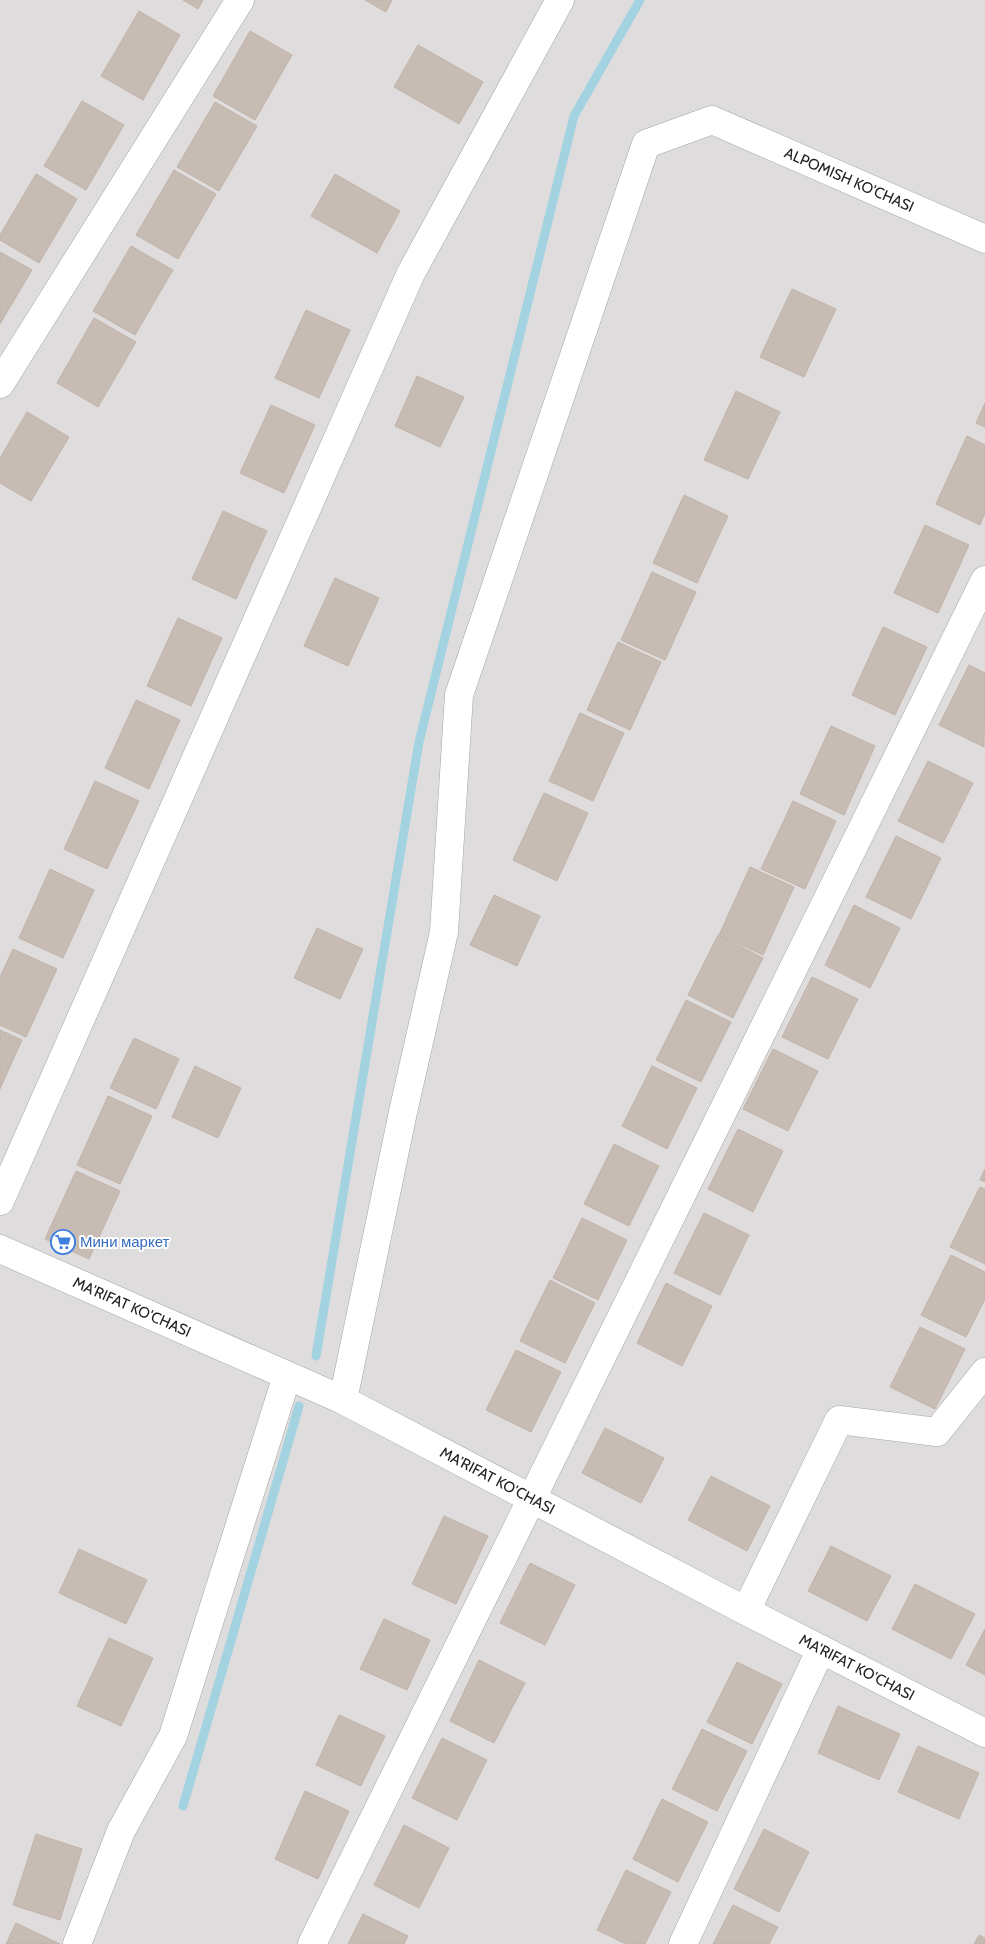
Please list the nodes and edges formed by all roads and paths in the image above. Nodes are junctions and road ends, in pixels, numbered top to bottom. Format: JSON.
{"nodes":[{"id":1,"x":240,"y":0,"type":"edge"},
{"id":2,"x":560,"y":0,"type":"edge"},
{"id":3,"x":985,"y":239,"type":"edge"},
{"id":4,"x":0,"y":384,"type":"edge"},
{"id":5,"x":985,"y":580,"type":"edge"},
{"id":6,"x":0,"y":1201,"type":"edge"},
{"id":7,"x":0,"y":1249,"type":"edge"},
{"id":8,"x":985,"y":1372,"type":"edge"},
{"id":9,"x":287,"y":1376,"type":"junction"},
{"id":10,"x":343,"y":1400,"type":"junction"},
{"id":11,"x":531,"y":1498,"type":"junction"},
{"id":12,"x":746,"y":1611,"type":"junction"},
{"id":13,"x":821,"y":1649,"type":"junction"},
{"id":14,"x":985,"y":1732,"type":"edge"},
{"id":15,"x":77,"y":1944,"type":"edge"},
{"id":16,"x":312,"y":1944,"type":"edge"},
{"id":17,"x":683,"y":1944,"type":"edge"}],
"edges":[{"from":1,"to":4,"type":"street"},
{"from":2,"to":6,"type":"street"},
{"from":3,"to":10,"type":"street","name":"ALPOMISH KO'CHASI"},
{"from":5,"to":11,"type":"street"},
{"from":7,"to":9,"type":"street","name":"MA'RIFAT KO'CHASI"},
{"from":8,"to":12,"type":"street"},
{"from":9,"to":10,"type":"street","name":"MA'RIFAT KO'CHASI"},
{"from":9,"to":15,"type":"street"},
{"from":10,"to":11,"type":"street","name":"MA'RIFAT KO'CHASI"},
{"from":11,"to":12,"type":"street","name":"MA'RIFAT KO'CHASI"},
{"from":11,"to":16,"type":"street"},
{"from":12,"to":13,"type":"street","name":"MA'RIFAT KO'CHASI"},
{"from":13,"to":14,"type":"street","name":"MA'RIFAT KO'CHASI"},
{"from":13,"to":17,"type":"street"}]}
